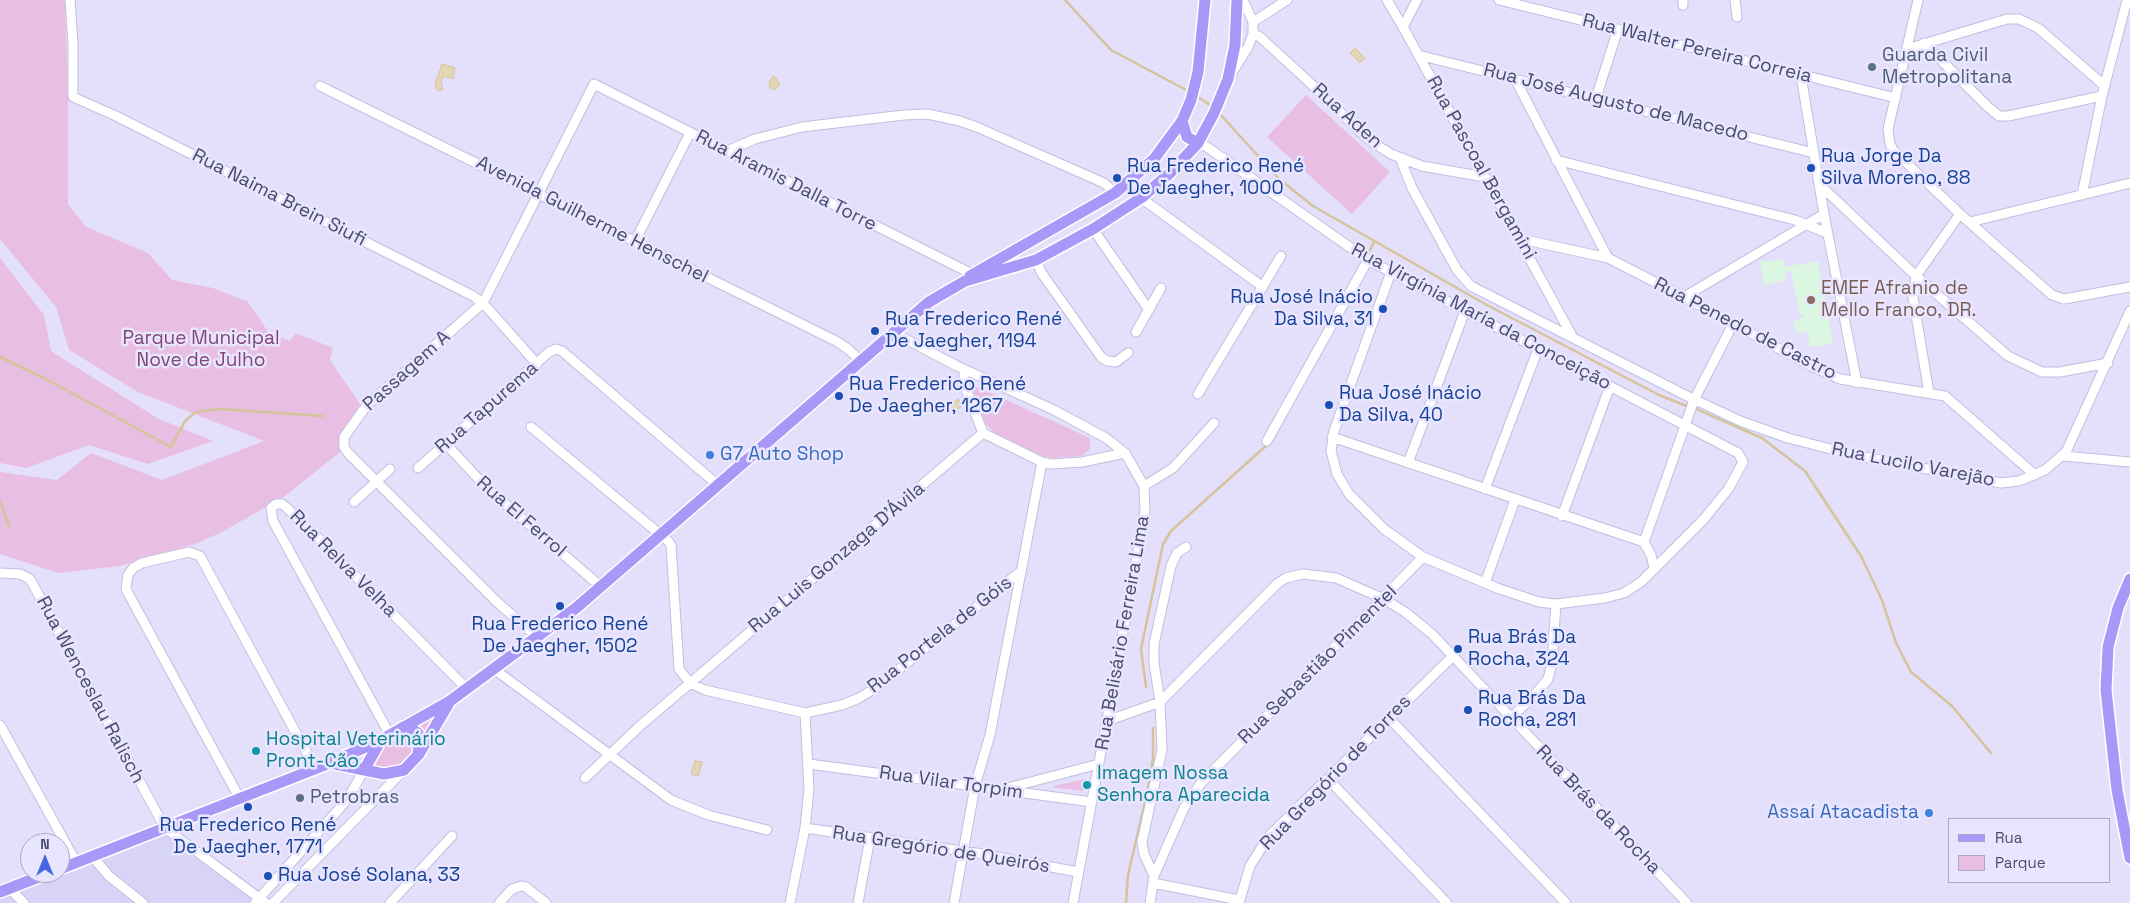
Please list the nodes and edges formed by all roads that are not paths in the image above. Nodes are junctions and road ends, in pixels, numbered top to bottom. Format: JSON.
{"nodes":[{"id":1,"x":70,"y":0,"type":"edge"},
{"id":2,"x":1205,"y":0,"type":"edge"},
{"id":3,"x":1237,"y":0,"type":"edge"},
{"id":4,"x":1243,"y":0,"type":"edge"},
{"id":5,"x":1286,"y":0,"type":"edge"},
{"id":6,"x":1387,"y":0,"type":"edge"},
{"id":7,"x":1417,"y":0,"type":"edge"},
{"id":8,"x":1499,"y":0,"type":"edge"},
{"id":9,"x":1735,"y":0,"type":"edge"},
{"id":10,"x":1918,"y":0,"type":"edge"},
{"id":11,"x":2127,"y":0,"type":"edge"},
{"id":12,"x":1736,"y":17,"type":"dead end"},
{"id":13,"x":1253,"y":22,"type":"junction"},
{"id":14,"x":1402,"y":27,"type":"junction"},
{"id":15,"x":1618,"y":29,"type":"junction"},
{"id":16,"x":1253,"y":34,"type":"junction"},
{"id":17,"x":1924,"y":43,"type":"junction"},
{"id":18,"x":1907,"y":49,"type":"junction"},
{"id":19,"x":1418,"y":54,"type":"junction"},
{"id":20,"x":1801,"y":76,"type":"junction"},
{"id":21,"x":1514,"y":77,"type":"junction"},
{"id":22,"x":1228,"y":79,"type":"junction"},
{"id":23,"x":320,"y":86,"type":"dead end"},
{"id":24,"x":2105,"y":86,"type":"junction"},
{"id":25,"x":2102,"y":96,"type":"junction"},
{"id":26,"x":1596,"y":98,"type":"junction"},
{"id":27,"x":1896,"y":98,"type":"junction"},
{"id":28,"x":1182,"y":119,"type":"junction"},
{"id":29,"x":690,"y":132,"type":"junction"},
{"id":30,"x":1198,"y":143,"type":"junction"},
{"id":31,"x":727,"y":151,"type":"junction"},
{"id":32,"x":1814,"y":153,"type":"junction"},
{"id":33,"x":1401,"y":160,"type":"junction"},
{"id":34,"x":1556,"y":160,"type":"junction"},
{"id":35,"x":1484,"y":177,"type":"junction"},
{"id":36,"x":2130,"y":183,"type":"edge"},
{"id":37,"x":1819,"y":184,"type":"junction"},
{"id":38,"x":539,"y":193,"type":"junction"},
{"id":39,"x":1115,"y":193,"type":"junction"},
{"id":40,"x":2082,"y":195,"type":"junction"},
{"id":41,"x":1141,"y":198,"type":"junction"},
{"id":42,"x":1824,"y":214,"type":"junction"},
{"id":43,"x":1960,"y":214,"type":"junction"},
{"id":44,"x":1970,"y":222,"type":"junction"},
{"id":45,"x":1806,"y":223,"type":"junction"},
{"id":46,"x":1093,"y":229,"type":"junction"},
{"id":47,"x":1828,"y":232,"type":"junction"},
{"id":48,"x":1520,"y":239,"type":"junction"},
{"id":49,"x":1035,"y":240,"type":"junction"},
{"id":50,"x":635,"y":242,"type":"junction"},
{"id":51,"x":1281,"y":256,"type":"dead end"},
{"id":52,"x":1608,"y":258,"type":"junction"},
{"id":53,"x":1036,"y":260,"type":"junction"},
{"id":54,"x":1368,"y":260,"type":"junction"},
{"id":55,"x":1390,"y":272,"type":"junction"},
{"id":56,"x":1916,"y":276,"type":"junction"},
{"id":57,"x":972,"y":277,"type":"junction"},
{"id":58,"x":2130,"y":286,"type":"edge"},
{"id":59,"x":1263,"y":287,"type":"junction"},
{"id":60,"x":1161,"y":288,"type":"dead end"},
{"id":61,"x":1684,"y":297,"type":"junction"},
{"id":62,"x":483,"y":303,"type":"junction"},
{"id":63,"x":1149,"y":310,"type":"junction"},
{"id":64,"x":1465,"y":311,"type":"junction"},
{"id":65,"x":2130,"y":311,"type":"edge"},
{"id":66,"x":1733,"y":324,"type":"junction"},
{"id":67,"x":892,"y":332,"type":"junction"},
{"id":68,"x":1136,"y":332,"type":"dead end"},
{"id":69,"x":1572,"y":337,"type":"junction"},
{"id":70,"x":1538,"y":349,"type":"junction"},
{"id":71,"x":1128,"y":353,"type":"dead end"},
{"id":72,"x":860,"y":360,"type":"junction"},
{"id":73,"x":2108,"y":363,"type":"junction"},
{"id":74,"x":537,"y":364,"type":"junction"},
{"id":75,"x":964,"y":369,"type":"junction"},
{"id":76,"x":1857,"y":383,"type":"junction"},
{"id":77,"x":1610,"y":386,"type":"junction"},
{"id":78,"x":1929,"y":393,"type":"junction"},
{"id":79,"x":1198,"y":394,"type":"dead end"},
{"id":80,"x":1693,"y":402,"type":"junction"},
{"id":81,"x":1685,"y":422,"type":"junction"},
{"id":82,"x":1214,"y":423,"type":"dead end"},
{"id":83,"x":531,"y":427,"type":"dead end"},
{"id":84,"x":984,"y":433,"type":"junction"},
{"id":85,"x":1332,"y":438,"type":"junction"},
{"id":86,"x":1267,"y":441,"type":"dead end"},
{"id":87,"x":445,"y":443,"type":"junction"},
{"id":88,"x":1125,"y":453,"type":"junction"},
{"id":89,"x":2063,"y":456,"type":"junction"},
{"id":90,"x":1042,"y":462,"type":"junction"},
{"id":91,"x":2130,"y":462,"type":"edge"},
{"id":92,"x":1408,"y":463,"type":"junction"},
{"id":93,"x":418,"y":468,"type":"dead end"},
{"id":94,"x":390,"y":469,"type":"dead end"},
{"id":95,"x":2035,"y":475,"type":"junction"},
{"id":96,"x":376,"y":482,"type":"junction"},
{"id":97,"x":719,"y":486,"type":"junction"},
{"id":98,"x":1144,"y":486,"type":"junction"},
{"id":99,"x":1485,"y":489,"type":"junction"},
{"id":100,"x":1515,"y":500,"type":"junction"},
{"id":101,"x":354,"y":502,"type":"dead end"},
{"id":102,"x":1562,"y":516,"type":"junction"},
{"id":103,"x":662,"y":535,"type":"junction"},
{"id":104,"x":1644,"y":542,"type":"junction"},
{"id":105,"x":1186,"y":547,"type":"dead end"},
{"id":106,"x":1423,"y":557,"type":"junction"},
{"id":107,"x":1654,"y":568,"type":"junction"},
{"id":108,"x":1021,"y":571,"type":"junction"},
{"id":109,"x":0,"y":573,"type":"edge"},
{"id":110,"x":2130,"y":579,"type":"edge"},
{"id":111,"x":1485,"y":583,"type":"junction"},
{"id":112,"x":600,"y":586,"type":"junction"},
{"id":113,"x":1384,"y":599,"type":"junction"},
{"id":114,"x":1556,"y":604,"type":"junction"},
{"id":115,"x":537,"y":637,"type":"junction"},
{"id":116,"x":1453,"y":656,"type":"junction"},
{"id":117,"x":494,"y":669,"type":"junction"},
{"id":118,"x":690,"y":683,"type":"junction"},
{"id":119,"x":466,"y":688,"type":"junction"},
{"id":120,"x":450,"y":702,"type":"junction"},
{"id":121,"x":1160,"y":702,"type":"junction"},
{"id":122,"x":805,"y":712,"type":"junction"},
{"id":123,"x":1389,"y":718,"type":"junction"},
{"id":124,"x":1510,"y":718,"type":"junction"},
{"id":125,"x":1107,"y":721,"type":"junction"},
{"id":126,"x":0,"y":725,"type":"edge"},
{"id":127,"x":403,"y":727,"type":"junction"},
{"id":128,"x":386,"y":737,"type":"junction"},
{"id":129,"x":418,"y":754,"type":"junction"},
{"id":130,"x":608,"y":754,"type":"junction"},
{"id":131,"x":330,"y":763,"type":"junction"},
{"id":132,"x":809,"y":764,"type":"junction"},
{"id":133,"x":1099,"y":764,"type":"junction"},
{"id":134,"x":315,"y":768,"type":"junction"},
{"id":135,"x":364,"y":770,"type":"junction"},
{"id":136,"x":404,"y":770,"type":"junction"},
{"id":137,"x":585,"y":778,"type":"dead end"},
{"id":138,"x":1328,"y":779,"type":"junction"},
{"id":139,"x":975,"y":786,"type":"junction"},
{"id":140,"x":999,"y":790,"type":"junction"},
{"id":141,"x":240,"y":800,"type":"junction"},
{"id":142,"x":1092,"y":802,"type":"junction"},
{"id":143,"x":165,"y":828,"type":"junction"},
{"id":144,"x":804,"y":828,"type":"junction"},
{"id":145,"x":767,"y":830,"type":"dead end"},
{"id":146,"x":452,"y":836,"type":"dead end"},
{"id":147,"x":870,"y":838,"type":"junction"},
{"id":148,"x":963,"y":851,"type":"junction"},
{"id":149,"x":92,"y":856,"type":"junction"},
{"id":150,"x":2130,"y":858,"type":"edge"},
{"id":151,"x":76,"y":862,"type":"junction"},
{"id":152,"x":70,"y":865,"type":"edge"},
{"id":153,"x":1078,"y":872,"type":"junction"},
{"id":154,"x":1154,"y":880,"type":"junction"},
{"id":155,"x":23,"y":883,"type":"edge"},
{"id":156,"x":5,"y":890,"type":"edge"},
{"id":157,"x":260,"y":901,"type":"edge"},
{"id":158,"x":1239,"y":902,"type":"edge"},
{"id":159,"x":24,"y":903,"type":"edge"},
{"id":160,"x":143,"y":903,"type":"edge"},
{"id":161,"x":273,"y":903,"type":"edge"},
{"id":162,"x":390,"y":903,"type":"edge"},
{"id":163,"x":499,"y":903,"type":"edge"},
{"id":164,"x":546,"y":903,"type":"edge"},
{"id":165,"x":790,"y":903,"type":"edge"},
{"id":166,"x":858,"y":903,"type":"edge"},
{"id":167,"x":954,"y":903,"type":"edge"},
{"id":168,"x":1073,"y":903,"type":"edge"},
{"id":169,"x":1150,"y":903,"type":"edge"},
{"id":170,"x":1447,"y":903,"type":"edge"},
{"id":171,"x":1566,"y":903,"type":"edge"},
{"id":172,"x":1687,"y":903,"type":"edge"}],
"edges":[{"from":1,"to":62,"type":"street","name":"Rua Naima Brein Siufi"},
{"from":2,"to":28,"type":"main road"},
{"from":3,"to":22,"type":"main road"},
{"from":4,"to":13,"type":"street"},
{"from":5,"to":13,"type":"street"},
{"from":6,"to":14,"type":"street","name":"Rua Pascoal Bergamini"},
{"from":7,"to":14,"type":"street"},
{"from":8,"to":15,"type":"street","name":"Rua Walter Pereira Correia"},
{"from":9,"to":12,"type":"street"},
{"from":10,"to":18,"type":"street"},
{"from":11,"to":24,"type":"street"},
{"from":13,"to":16,"type":"street"},
{"from":14,"to":19,"type":"street","name":"Rua Pascoal Bergamini"},
{"from":15,"to":20,"type":"street","name":"Rua Walter Pereira Correia"},
{"from":15,"to":26,"type":"street"},
{"from":16,"to":22,"type":"street"},
{"from":16,"to":33,"type":"street","name":"Rua Aden"},
{"from":17,"to":18,"type":"street"},
{"from":17,"to":24,"type":"street"},
{"from":17,"to":25,"type":"street"},
{"from":18,"to":27,"type":"street"},
{"from":19,"to":21,"type":"street","name":"Rua José Augusto de Macedo"},
{"from":19,"to":35,"type":"street","name":"Rua Pascoal Bergamini"},
{"from":20,"to":27,"type":"street","name":"Rua Walter Pereira Correia"},
{"from":20,"to":32,"type":"street"},
{"from":21,"to":26,"type":"street","name":"Rua José Augusto de Macedo"},
{"from":21,"to":34,"type":"street"},
{"from":22,"to":30,"type":"main road"},
{"from":23,"to":38,"type":"street","name":"Avenida Guilherme Henschel"},
{"from":24,"to":25,"type":"street"},
{"from":25,"to":40,"type":"street"},
{"from":26,"to":32,"type":"street","name":"Rua José Augusto de Macedo"},
{"from":27,"to":43,"type":"street"},
{"from":28,"to":30,"type":"main road"},
{"from":28,"to":39,"type":"main road"},
{"from":29,"to":31,"type":"street","name":"Rua Aramis Dalla Torre"},
{"from":29,"to":38,"type":"street","name":"Rua Aramis Dalla Torre"},
{"from":29,"to":50,"type":"street"},
{"from":30,"to":41,"type":"main road"},
{"from":30,"to":54,"type":"street","name":"Rua Virgínia Maria da Conceição"},
{"from":31,"to":39,"type":"street"},
{"from":31,"to":57,"type":"street","name":"Rua Aramis Dalla Torre"},
{"from":32,"to":37,"type":"street"},
{"from":33,"to":35,"type":"street","name":"Rua Aden"},
{"from":33,"to":69,"type":"street","name":"Rua Virgínia Maria da Conceição"},
{"from":34,"to":45,"type":"street"},
{"from":34,"to":52,"type":"street"},
{"from":35,"to":48,"type":"street","name":"Rua Pascoal Bergamini"},
{"from":36,"to":40,"type":"street"},
{"from":37,"to":42,"type":"street"},
{"from":37,"to":56,"type":"street"},
{"from":38,"to":50,"type":"street","name":"Avenida Guilherme Henschel"},
{"from":38,"to":62,"type":"street"},
{"from":39,"to":49,"type":"main road"},
{"from":40,"to":44,"type":"street"},
{"from":41,"to":46,"type":"main road"},
{"from":41,"to":59,"type":"street"},
{"from":42,"to":45,"type":"street"},
{"from":42,"to":47,"type":"street"},
{"from":43,"to":44,"type":"street"},
{"from":43,"to":56,"type":"street"},
{"from":44,"to":58,"type":"street"},
{"from":45,"to":47,"type":"street"},
{"from":45,"to":61,"type":"street"},
{"from":46,"to":53,"type":"main road"},
{"from":46,"to":63,"type":"street"},
{"from":47,"to":76,"type":"street"},
{"from":48,"to":52,"type":"street","name":"Rua Penedo de Castro"},
{"from":48,"to":69,"type":"street","name":"Rua Pascoal Bergamini"},
{"from":49,"to":53,"type":"main road"},
{"from":49,"to":57,"type":"main road"},
{"from":50,"to":72,"type":"street","name":"Avenida Guilherme Henschel"},
{"from":51,"to":59,"type":"street"},
{"from":52,"to":61,"type":"street","name":"Rua Penedo de Castro"},
{"from":53,"to":57,"type":"main road"},
{"from":53,"to":71,"type":"street"},
{"from":54,"to":55,"type":"street","name":"Rua Virgínia Maria da Conceição"},
{"from":54,"to":86,"type":"street"},
{"from":55,"to":64,"type":"street","name":"Rua Virgínia Maria da Conceição"},
{"from":55,"to":85,"type":"street"},
{"from":56,"to":73,"type":"street"},
{"from":56,"to":78,"type":"street"},
{"from":57,"to":67,"type":"main road"},
{"from":59,"to":79,"type":"street"},
{"from":60,"to":63,"type":"street"},
{"from":61,"to":66,"type":"street","name":"Rua Penedo de Castro"},
{"from":62,"to":74,"type":"street"},
{"from":62,"to":96,"type":"street","name":"Passagem A"},
{"from":63,"to":68,"type":"street"},
{"from":64,"to":70,"type":"street","name":"Rua Virgínia Maria da Conceição"},
{"from":64,"to":92,"type":"street"},
{"from":65,"to":73,"type":"street"},
{"from":66,"to":76,"type":"street","name":"Rua Penedo de Castro"},
{"from":66,"to":80,"type":"street"},
{"from":67,"to":72,"type":"main road"},
{"from":67,"to":75,"type":"street"},
{"from":69,"to":80,"type":"street","name":"Rua Virgínia Maria da Conceição"},
{"from":70,"to":77,"type":"street","name":"Rua Virgínia Maria da Conceição"},
{"from":70,"to":99,"type":"street"},
{"from":72,"to":97,"type":"main road"},
{"from":73,"to":89,"type":"street"},
{"from":74,"to":87,"type":"street","name":"Rua Tapurema"},
{"from":74,"to":97,"type":"street","name":"Rua Tapurema"},
{"from":75,"to":84,"type":"street"},
{"from":75,"to":88,"type":"street"},
{"from":76,"to":78,"type":"street","name":"Rua Penedo de Castro"},
{"from":77,"to":81,"type":"street","name":"Rua Virgínia Maria da Conceição"},
{"from":77,"to":102,"type":"street"},
{"from":78,"to":95,"type":"street","name":"Rua Penedo de Castro"},
{"from":80,"to":81,"type":"street"},
{"from":80,"to":95,"type":"street","name":"Rua Lucilo Varejão"},
{"from":81,"to":104,"type":"street"},
{"from":81,"to":107,"type":"street","name":"Rua Virgínia Maria da Conceição"},
{"from":82,"to":98,"type":"street"},
{"from":83,"to":103,"type":"street"},
{"from":84,"to":90,"type":"street"},
{"from":84,"to":118,"type":"street","name":"Rua Luis Gonzaga D'Ávila"},
{"from":85,"to":92,"type":"street"},
{"from":85,"to":106,"type":"street"},
{"from":87,"to":93,"type":"street","name":"Rua Tapurema"},
{"from":87,"to":112,"type":"street","name":"Rua El Ferrol"},
{"from":88,"to":90,"type":"street"},
{"from":88,"to":98,"type":"street"},
{"from":89,"to":91,"type":"street"},
{"from":89,"to":95,"type":"street","name":"Rua Lucilo Varejão"},
{"from":90,"to":108,"type":"street"},
{"from":92,"to":99,"type":"street"},
{"from":94,"to":96,"type":"street"},
{"from":96,"to":101,"type":"street"},
{"from":96,"to":115,"type":"street"},
{"from":97,"to":103,"type":"main road"},
{"from":98,"to":125,"type":"street","name":"Rua Belisário Ferreira Lima"},
{"from":99,"to":100,"type":"street"},
{"from":100,"to":102,"type":"street"},
{"from":100,"to":111,"type":"street"},
{"from":102,"to":104,"type":"street"},
{"from":103,"to":112,"type":"main road"},
{"from":103,"to":118,"type":"street"},
{"from":104,"to":107,"type":"street"},
{"from":105,"to":121,"type":"street"},
{"from":106,"to":111,"type":"street"},
{"from":106,"to":113,"type":"street","name":"Rua Sebastião Pimentel"},
{"from":107,"to":114,"type":"street"},
{"from":108,"to":122,"type":"street","name":"Rua Portela de Góis"},
{"from":108,"to":139,"type":"street"},
{"from":109,"to":143,"type":"street","name":"Rua Wenceslau Ralisch"},
{"from":110,"to":150,"type":"main road"},
{"from":111,"to":114,"type":"street"},
{"from":112,"to":115,"type":"main road"},
{"from":113,"to":116,"type":"street","name":"Rua Brás da Rocha"},
{"from":113,"to":121,"type":"street","name":"Rua Brás da Rocha"},
{"from":113,"to":154,"type":"street","name":"Rua Sebastião Pimentel"},
{"from":114,"to":124,"type":"street"},
{"from":115,"to":117,"type":"main road"},
{"from":116,"to":123,"type":"street","name":"Rua Gregório de Torres"},
{"from":116,"to":124,"type":"street","name":"Rua Brás da Rocha"},
{"from":117,"to":119,"type":"main road"},
{"from":117,"to":130,"type":"street"},
{"from":118,"to":122,"type":"street","name":"Rua Portela de Góis"},
{"from":118,"to":130,"type":"street","name":"Rua Luis Gonzaga D'Ávila"},
{"from":119,"to":120,"type":"main road"},
{"from":119,"to":128,"type":"street","name":"Rua Relva Velha"},
{"from":120,"to":127,"type":"main road"},
{"from":120,"to":129,"type":"main road"},
{"from":121,"to":125,"type":"street","name":"Rua Brás da Rocha"},
{"from":121,"to":154,"type":"street"},
{"from":122,"to":132,"type":"street"},
{"from":123,"to":138,"type":"street","name":"Rua Gregório de Torres"},
{"from":123,"to":171,"type":"street"},
{"from":124,"to":172,"type":"street","name":"Rua Brás da Rocha"},
{"from":125,"to":133,"type":"street","name":"Rua Belisário Ferreira Lima"},
{"from":126,"to":151,"type":"street"},
{"from":127,"to":128,"type":"main road"},
{"from":127,"to":129,"type":"main road"},
{"from":128,"to":131,"type":"main road"},
{"from":128,"to":135,"type":"main road"},
{"from":129,"to":136,"type":"main road"},
{"from":130,"to":137,"type":"street","name":"Rua Luis Gonzaga D'Ávila"},
{"from":130,"to":145,"type":"street"},
{"from":131,"to":134,"type":"main road"},
{"from":131,"to":135,"type":"main road"},
{"from":132,"to":139,"type":"street","name":"Rua Vilar Torpim"},
{"from":132,"to":144,"type":"street"},
{"from":133,"to":140,"type":"street"},
{"from":133,"to":142,"type":"street","name":"Rua Belisário Ferreira Lima"},
{"from":134,"to":141,"type":"main road"},
{"from":134,"to":141,"type":"street"},
{"from":135,"to":136,"type":"main road"},
{"from":135,"to":157,"type":"street"},
{"from":136,"to":161,"type":"street"},
{"from":138,"to":158,"type":"street","name":"Rua Gregório de Torres"},
{"from":138,"to":170,"type":"street"},
{"from":139,"to":140,"type":"street","name":"Rua Vilar Torpim"},
{"from":139,"to":148,"type":"street"},
{"from":140,"to":142,"type":"street","name":"Rua Vilar Torpim"},
{"from":141,"to":143,"type":"main road"},
{"from":142,"to":153,"type":"street","name":"Rua Belisário Ferreira Lima"},
{"from":143,"to":149,"type":"main road"},
{"from":143,"to":157,"type":"street"},
{"from":144,"to":147,"type":"street","name":"Rua Gregório de Queirós"},
{"from":144,"to":165,"type":"street"},
{"from":146,"to":162,"type":"street"},
{"from":147,"to":148,"type":"street","name":"Rua Gregório de Queirós"},
{"from":147,"to":166,"type":"street"},
{"from":148,"to":153,"type":"street","name":"Rua Gregório de Queirós"},
{"from":148,"to":167,"type":"street"},
{"from":149,"to":151,"type":"main road"},
{"from":149,"to":160,"type":"street"},
{"from":151,"to":152,"type":"main road"},
{"from":153,"to":168,"type":"street","name":"Rua Belisário Ferreira Lima"},
{"from":154,"to":158,"type":"street"},
{"from":154,"to":169,"type":"street","name":"Rua Sebastião Pimentel"},
{"from":155,"to":156,"type":"main road"},
{"from":156,"to":159,"type":"street"},
{"from":163,"to":164,"type":"street"}]}
